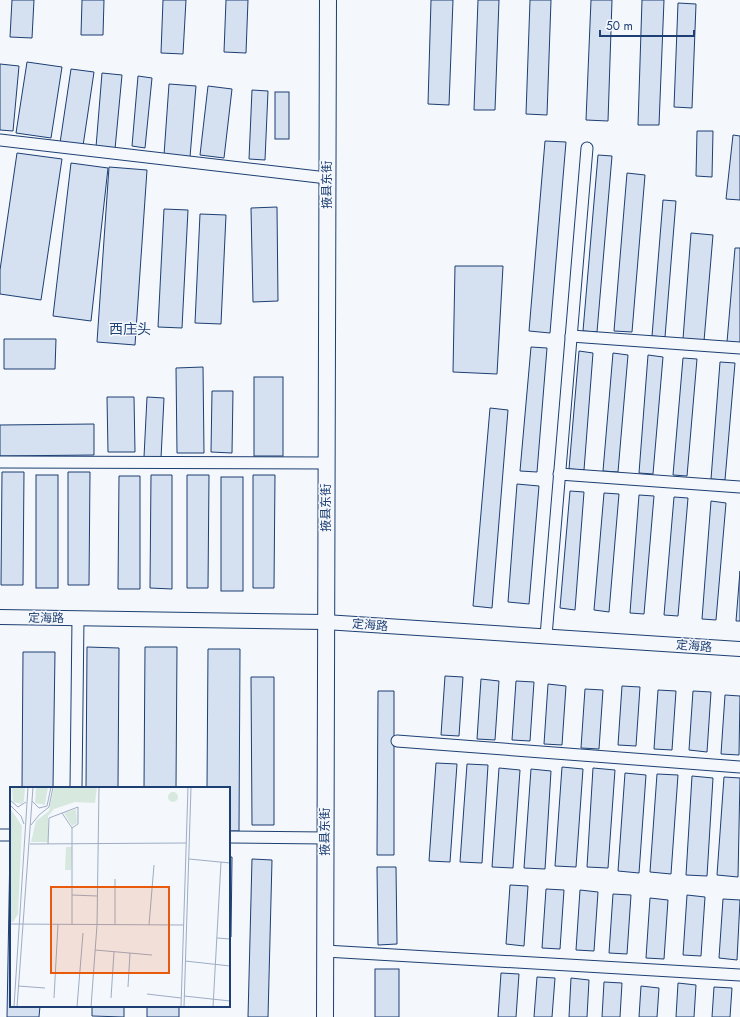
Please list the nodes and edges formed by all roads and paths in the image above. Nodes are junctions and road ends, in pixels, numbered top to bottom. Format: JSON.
{"nodes":[{"id":1,"x":328,"y":0,"type":"edge"},
{"id":2,"x":0,"y":140,"type":"edge"},
{"id":3,"x":587,"y":148,"type":"dead end"},
{"id":4,"x":327,"y":178,"type":"junction"},
{"id":5,"x":571,"y":336,"type":"junction"},
{"id":6,"x":740,"y":348,"type":"edge"},
{"id":7,"x":0,"y":462,"type":"edge"},
{"id":8,"x":326,"y":463,"type":"junction"},
{"id":9,"x":559,"y":474,"type":"junction"},
{"id":10,"x":740,"y":487,"type":"edge"},
{"id":11,"x":0,"y":617,"type":"edge"},
{"id":12,"x":78,"y":618,"type":"junction"},
{"id":13,"x":325,"y":622,"type":"junction"},
{"id":14,"x":546,"y":636,"type":"junction"},
{"id":15,"x":740,"y":649,"type":"edge"},
{"id":16,"x":397,"y":741,"type":"dead end"},
{"id":17,"x":740,"y":767,"type":"edge"},
{"id":18,"x":76,"y":787,"type":"edge"},
{"id":19,"x":230,"y":837,"type":"edge"},
{"id":20,"x":325,"y":838,"type":"junction"},
{"id":21,"x":325,"y":951,"type":"junction"},
{"id":22,"x":740,"y":974,"type":"edge"},
{"id":23,"x":325,"y":1017,"type":"edge"}],
"edges":[{"from":1,"to":4,"type":"main road","name":"掖县东街"},
{"from":2,"to":4,"type":"street"},
{"from":3,"to":5,"type":"street"},
{"from":4,"to":8,"type":"main road","name":"掖县东街"},
{"from":5,"to":6,"type":"street"},
{"from":5,"to":9,"type":"street"},
{"from":7,"to":8,"type":"street"},
{"from":8,"to":13,"type":"main road","name":"掖县东街"},
{"from":9,"to":10,"type":"street"},
{"from":9,"to":14,"type":"street"},
{"from":11,"to":12,"type":"street","name":"定海路"},
{"from":12,"to":13,"type":"street","name":"定海路"},
{"from":12,"to":18,"type":"street"},
{"from":13,"to":14,"type":"street","name":"定海路"},
{"from":13,"to":20,"type":"main road","name":"掖县东街"},
{"from":14,"to":15,"type":"street","name":"定海路"},
{"from":16,"to":17,"type":"street"},
{"from":19,"to":20,"type":"street"},
{"from":20,"to":21,"type":"main road","name":"掖县东街"},
{"from":21,"to":22,"type":"street"},
{"from":21,"to":23,"type":"main road","name":"掖县东街"}]}
